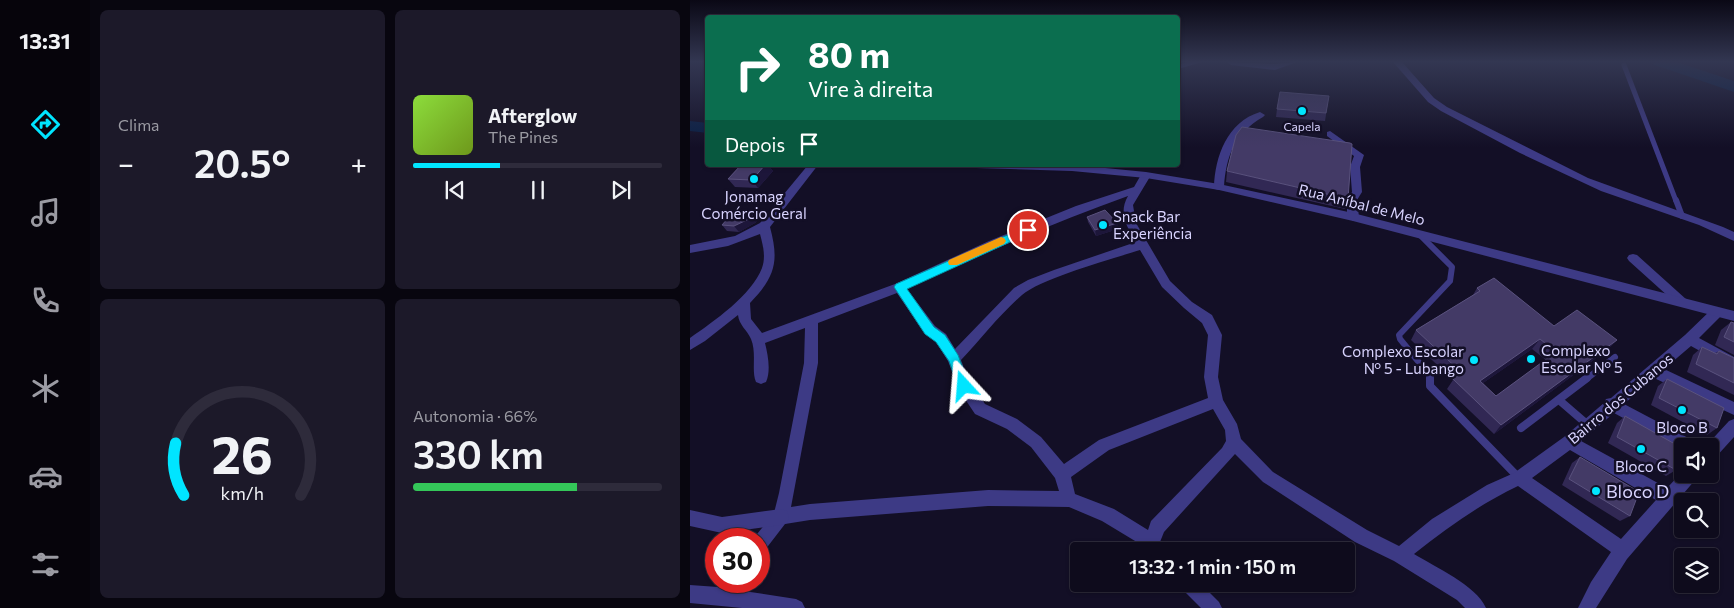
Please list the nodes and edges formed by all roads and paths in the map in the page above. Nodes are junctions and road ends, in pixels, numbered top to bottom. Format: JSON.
{"nodes":[{"id":1,"x":1422,"y":90,"type":"edge"},
{"id":2,"x":1634,"y":90,"type":"edge"},
{"id":3,"x":1260,"y":114,"type":"dead end"},
{"id":4,"x":1330,"y":134,"type":"dead end"},
{"id":5,"x":811,"y":167,"type":"edge"},
{"id":6,"x":1040,"y":167,"type":"edge"},
{"id":7,"x":1146,"y":175,"type":"junction"},
{"id":8,"x":1219,"y":187,"type":"junction"},
{"id":9,"x":1135,"y":190,"type":"junction"},
{"id":10,"x":1682,"y":216,"type":"junction"},
{"id":11,"x":1353,"y":217,"type":"junction"},
{"id":12,"x":764,"y":226,"type":"junction"},
{"id":13,"x":1420,"y":234,"type":"junction"},
{"id":14,"x":1734,"y":237,"type":"edge"},
{"id":15,"x":1144,"y":244,"type":"junction"},
{"id":16,"x":690,"y":248,"type":"edge"},
{"id":17,"x":1634,"y":258,"type":"dead end"},
{"id":18,"x":900,"y":287,"type":"junction"},
{"id":19,"x":744,"y":300,"type":"junction"},
{"id":20,"x":1683,"y":303,"type":"junction"},
{"id":21,"x":1716,"y":312,"type":"junction"},
{"id":22,"x":1734,"y":316,"type":"edge"},
{"id":23,"x":812,"y":321,"type":"junction"},
{"id":24,"x":1690,"y":339,"type":"junction"},
{"id":25,"x":758,"y":340,"type":"junction"},
{"id":26,"x":690,"y":345,"type":"edge"},
{"id":27,"x":1615,"y":357,"type":"dead end"},
{"id":28,"x":954,"y":359,"type":"junction"},
{"id":29,"x":1734,"y":364,"type":"edge"},
{"id":30,"x":1652,"y":370,"type":"junction"},
{"id":31,"x":761,"y":378,"type":"dead end"},
{"id":32,"x":1560,"y":400,"type":"junction"},
{"id":33,"x":1216,"y":401,"type":"junction"},
{"id":34,"x":1611,"y":404,"type":"junction"},
{"id":35,"x":1734,"y":409,"type":"edge"},
{"id":36,"x":1588,"y":425,"type":"junction"},
{"id":37,"x":1734,"y":426,"type":"edge"},
{"id":38,"x":1521,"y":428,"type":"dead end"},
{"id":39,"x":1674,"y":438,"type":"edge"},
{"id":40,"x":1234,"y":442,"type":"junction"},
{"id":41,"x":1569,"y":442,"type":"junction"},
{"id":42,"x":1719,"y":443,"type":"edge"},
{"id":43,"x":1062,"y":474,"type":"junction"},
{"id":44,"x":1519,"y":478,"type":"junction"},
{"id":45,"x":1682,"y":483,"type":"edge"},
{"id":46,"x":1668,"y":498,"type":"junction"},
{"id":47,"x":1069,"y":499,"type":"junction"},
{"id":48,"x":781,"y":516,"type":"junction"},
{"id":49,"x":690,"y":518,"type":"edge"},
{"id":50,"x":770,"y":530,"type":"edge"},
{"id":51,"x":1147,"y":542,"type":"edge"},
{"id":52,"x":1155,"y":542,"type":"edge"},
{"id":53,"x":1621,"y":550,"type":"junction"},
{"id":54,"x":1400,"y":555,"type":"junction"},
{"id":55,"x":1197,"y":592,"type":"edge"},
{"id":56,"x":724,"y":593,"type":"edge"},
{"id":57,"x":690,"y":594,"type":"edge"},
{"id":58,"x":722,"y":596,"type":"junction"},
{"id":59,"x":796,"y":608,"type":"edge"},
{"id":60,"x":1213,"y":608,"type":"edge"},
{"id":61,"x":1477,"y":608,"type":"edge"},
{"id":62,"x":1587,"y":608,"type":"edge"}],
"edges":[{"from":1,"to":10,"type":"street"},
{"from":2,"to":10,"type":"lane"},
{"from":3,"to":8,"type":"street"},
{"from":4,"to":11,"type":"street"},
{"from":5,"to":12,"type":"street"},
{"from":6,"to":7,"type":"street","name":"Rua Aníbal de Melo"},
{"from":7,"to":8,"type":"street","name":"Rua Aníbal de Melo"},
{"from":7,"to":9,"type":"street"},
{"from":8,"to":11,"type":"street","name":"Rua Aníbal de Melo"},
{"from":9,"to":15,"type":"street"},
{"from":9,"to":18,"type":"street"},
{"from":10,"to":14,"type":"street"},
{"from":11,"to":13,"type":"street","name":"Rua Aníbal de Melo"},
{"from":12,"to":16,"type":"street"},
{"from":12,"to":19,"type":"street"},
{"from":13,"to":20,"type":"street","name":"Rua Aníbal de Melo"},
{"from":13,"to":44,"type":"lane"},
{"from":15,"to":28,"type":"street"},
{"from":15,"to":33,"type":"street"},
{"from":17,"to":20,"type":"street"},
{"from":18,"to":23,"type":"street"},
{"from":18,"to":28,"type":"street"},
{"from":19,"to":25,"type":"street"},
{"from":19,"to":26,"type":"street"},
{"from":20,"to":21,"type":"street","name":"Rua Aníbal de Melo"},
{"from":21,"to":22,"type":"street","name":"Rua Aníbal de Melo"},
{"from":21,"to":24,"type":"street","name":"Bairro dos Cubanos"},
{"from":23,"to":25,"type":"street"},
{"from":23,"to":48,"type":"street"},
{"from":24,"to":29,"type":"street"},
{"from":24,"to":30,"type":"street","name":"Bairro dos Cubanos"},
{"from":25,"to":31,"type":"street"},
{"from":27,"to":32,"type":"lane"},
{"from":28,"to":43,"type":"street"},
{"from":30,"to":34,"type":"street","name":"Bairro dos Cubanos"},
{"from":30,"to":35,"type":"street"},
{"from":32,"to":36,"type":"lane"},
{"from":32,"to":38,"type":"lane"},
{"from":33,"to":40,"type":"street"},
{"from":33,"to":43,"type":"street"},
{"from":34,"to":36,"type":"street","name":"Bairro dos Cubanos"},
{"from":34,"to":39,"type":"street"},
{"from":36,"to":41,"type":"street","name":"Bairro dos Cubanos"},
{"from":37,"to":42,"type":"street"},
{"from":40,"to":52,"type":"street"},
{"from":40,"to":54,"type":"street"},
{"from":41,"to":44,"type":"street","name":"Bairro dos Cubanos"},
{"from":41,"to":46,"type":"street"},
{"from":43,"to":47,"type":"street"},
{"from":44,"to":53,"type":"street"},
{"from":44,"to":54,"type":"street","name":"Bairro dos Cubanos"},
{"from":45,"to":46,"type":"street"},
{"from":46,"to":53,"type":"street"},
{"from":47,"to":48,"type":"street"},
{"from":47,"to":51,"type":"street"},
{"from":48,"to":49,"type":"street"},
{"from":48,"to":50,"type":"street"},
{"from":53,"to":62,"type":"street"},
{"from":54,"to":61,"type":"street"},
{"from":55,"to":60,"type":"street"},
{"from":56,"to":58,"type":"street"},
{"from":57,"to":58,"type":"street"},
{"from":58,"to":59,"type":"street"}]}
